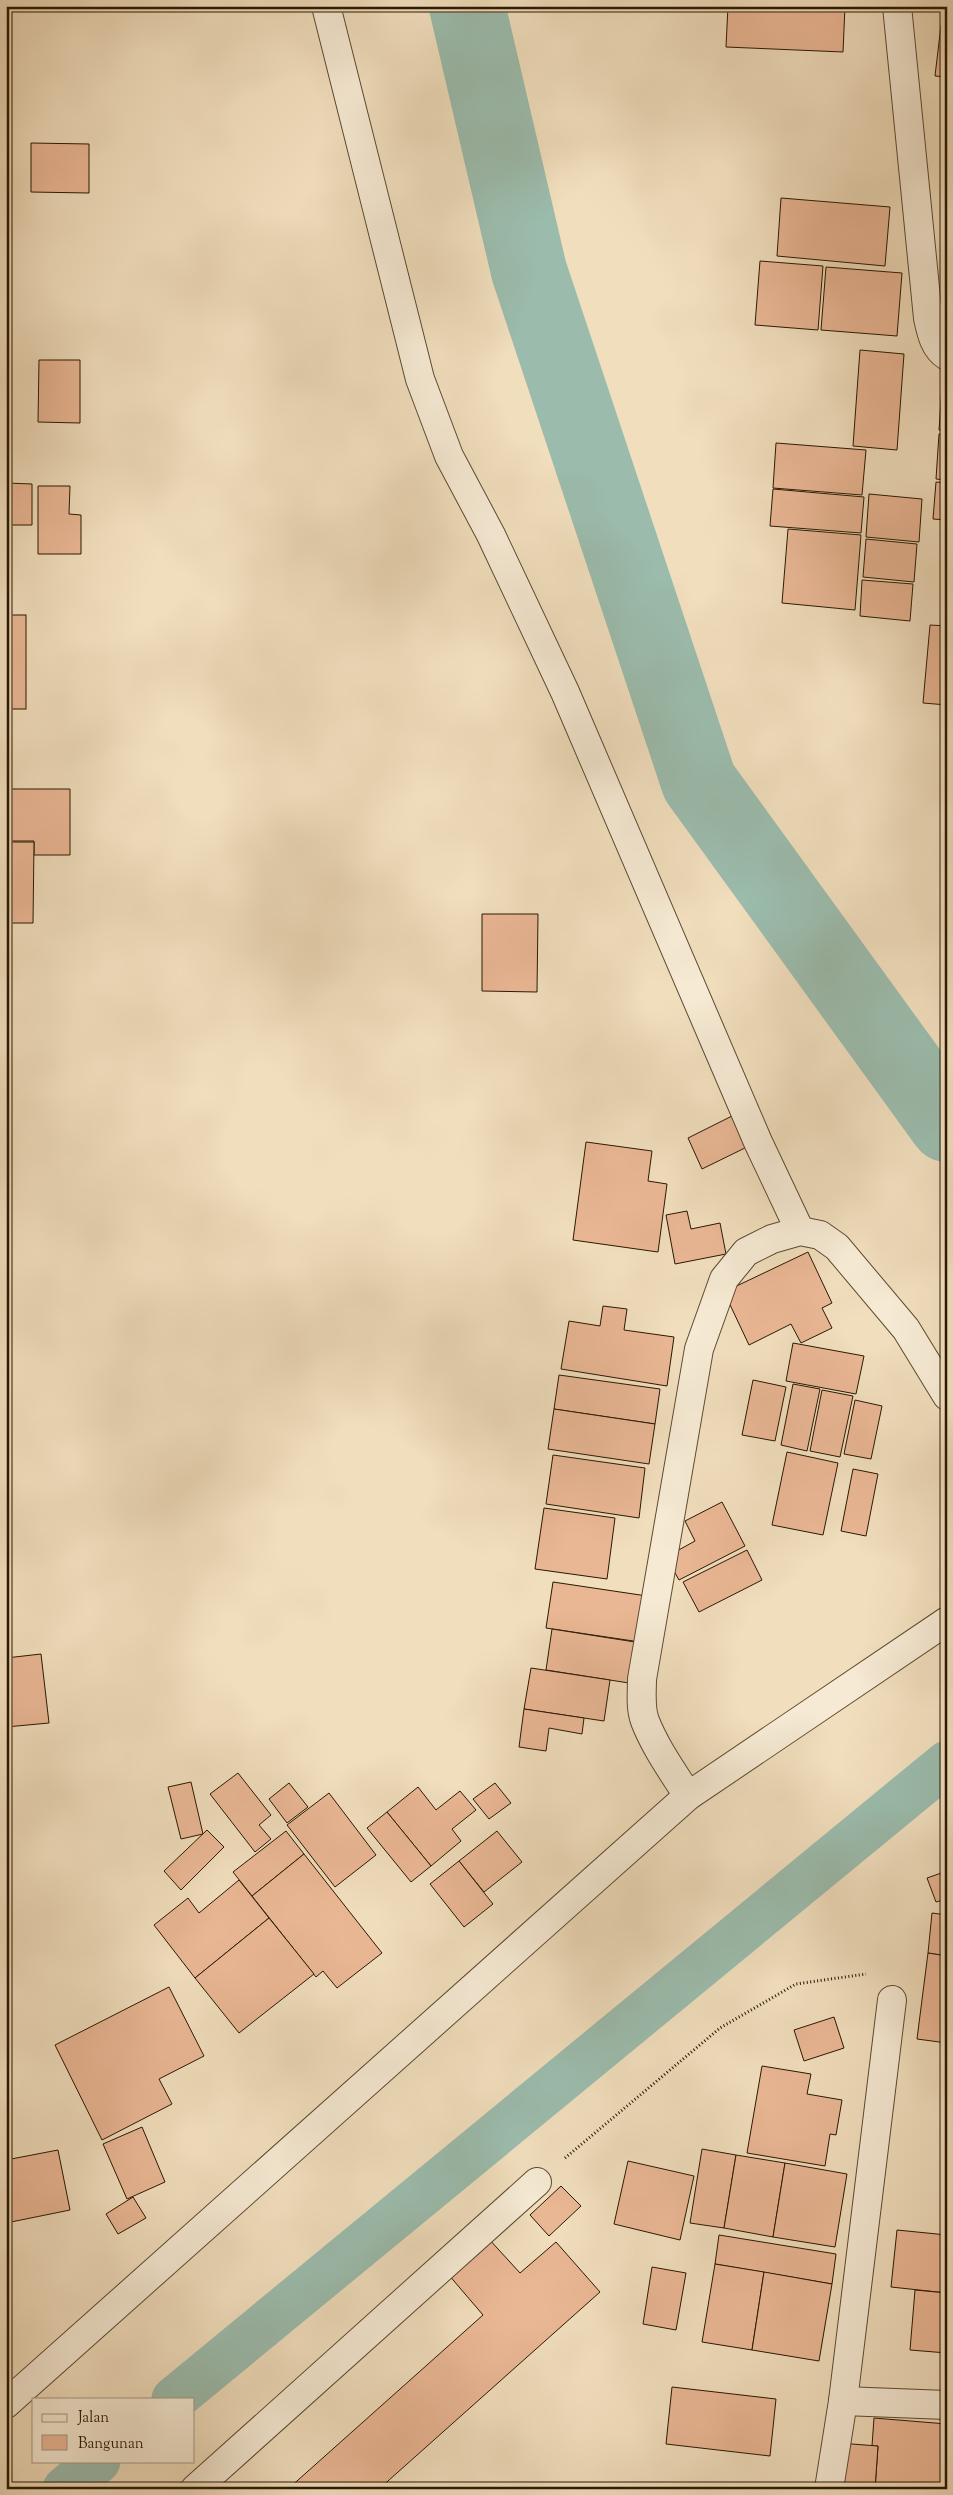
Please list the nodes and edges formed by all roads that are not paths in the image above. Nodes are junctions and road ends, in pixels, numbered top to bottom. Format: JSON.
{"nodes":[{"id":1,"x":326,"y":6,"type":"edge"},
{"id":2,"x":897,"y":6,"type":"edge"},
{"id":3,"x":947,"y":356,"type":"edge"},
{"id":4,"x":800,"y":1231,"type":"junction"},
{"id":5,"x":947,"y":1396,"type":"edge"},
{"id":6,"x":947,"y":1621,"type":"edge"},
{"id":7,"x":688,"y":1796,"type":"junction"},
{"id":8,"x":892,"y":2000,"type":"road end"},
{"id":9,"x":537,"y":2182,"type":"road end"},
{"id":10,"x":843,"y":2401,"type":"junction"},
{"id":11,"x":6,"y":2404,"type":"edge"},
{"id":12,"x":947,"y":2405,"type":"edge"},
{"id":13,"x":195,"y":2489,"type":"edge"},
{"id":14,"x":829,"y":2489,"type":"edge"}],
"edges":[{"from":1,"to":4,"type":"street"},
{"from":2,"to":3,"type":"street"},
{"from":4,"to":5,"type":"street"},
{"from":4,"to":7,"type":"street"},
{"from":6,"to":7,"type":"street"},
{"from":7,"to":11,"type":"street"},
{"from":8,"to":10,"type":"street"},
{"from":9,"to":13,"type":"street"},
{"from":10,"to":12,"type":"street"},
{"from":10,"to":14,"type":"street"}]}
